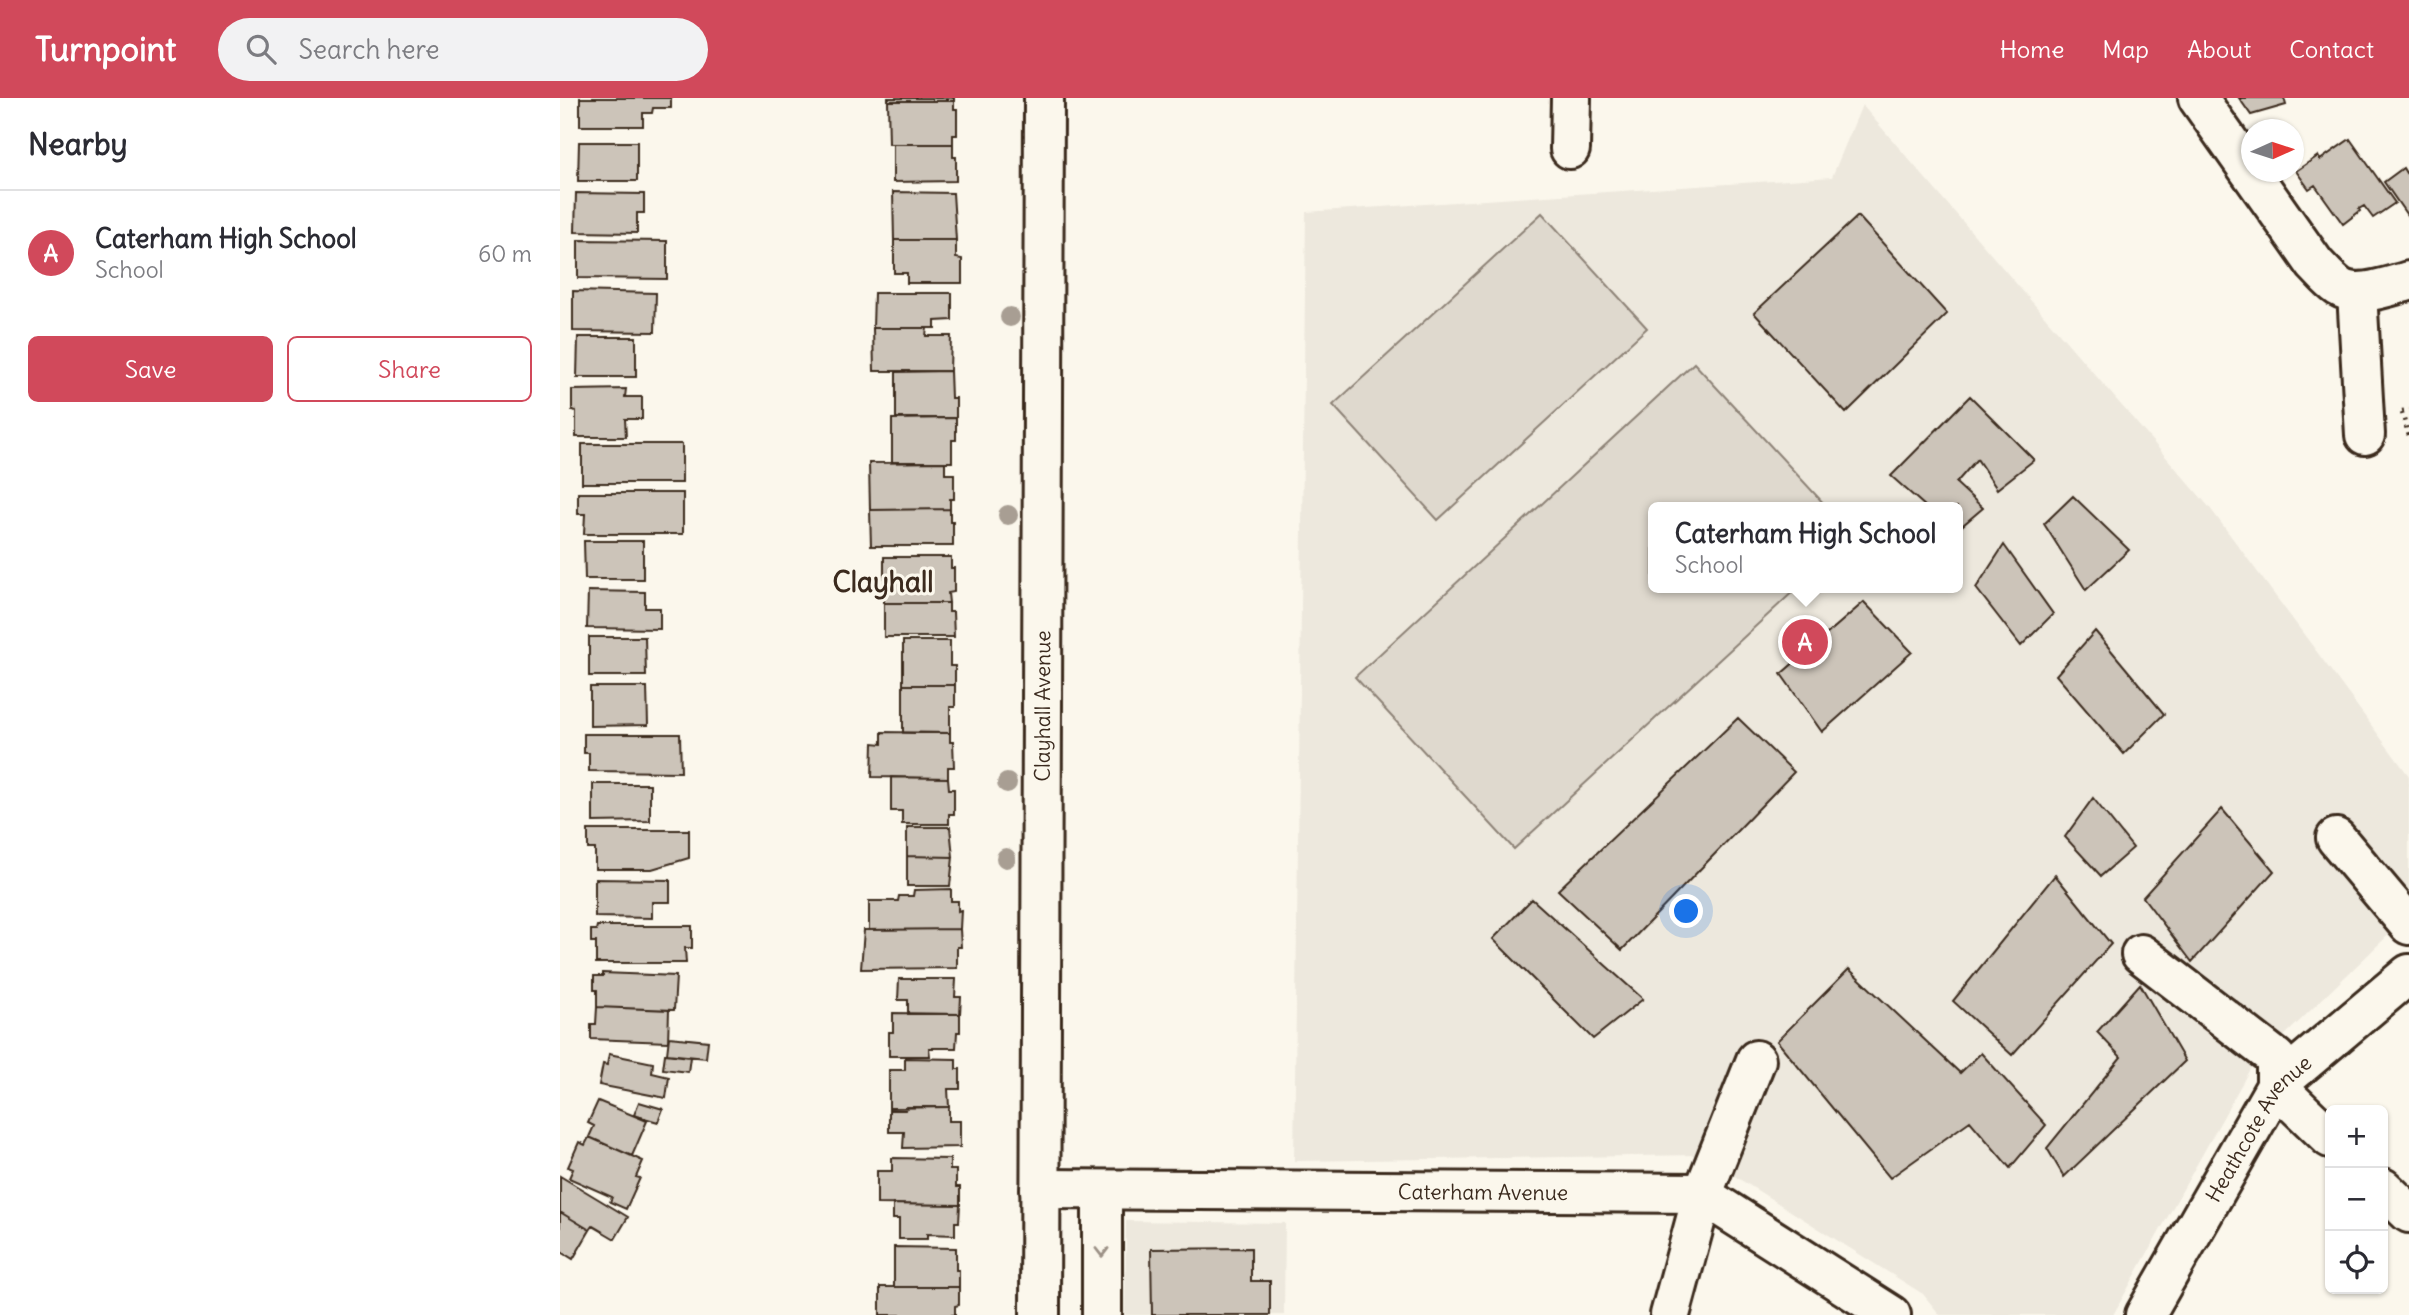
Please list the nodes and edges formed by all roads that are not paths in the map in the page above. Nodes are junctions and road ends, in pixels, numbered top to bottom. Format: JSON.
{"nodes":[{"id":1,"x":1044,"y":98,"type":"edge"},
{"id":2,"x":1571,"y":98,"type":"edge"},
{"id":3,"x":2198,"y":98,"type":"edge"},
{"id":4,"x":1570,"y":149,"type":"dead end"},
{"id":5,"x":2409,"y":281,"type":"edge"},
{"id":6,"x":2349,"y":290,"type":"junction"},
{"id":7,"x":2365,"y":435,"type":"dead end"},
{"id":8,"x":2336,"y":838,"type":"dead end"},
{"id":9,"x":2409,"y":925,"type":"edge"},
{"id":10,"x":2141,"y":954,"type":"dead end"},
{"id":11,"x":2409,"y":974,"type":"edge"},
{"id":12,"x":1756,"y":1060,"type":"dead end"},
{"id":13,"x":2276,"y":1086,"type":"junction"},
{"id":14,"x":2325,"y":1133,"type":"edge"},
{"id":15,"x":1040,"y":1189,"type":"junction"},
{"id":16,"x":1102,"y":1190,"type":"junction"},
{"id":17,"x":2388,"y":1193,"type":"edge"},
{"id":18,"x":1703,"y":1194,"type":"junction"},
{"id":19,"x":2409,"y":1213,"type":"edge"},
{"id":20,"x":1040,"y":1315,"type":"edge"},
{"id":21,"x":1102,"y":1315,"type":"edge"},
{"id":22,"x":1670,"y":1315,"type":"edge"},
{"id":23,"x":1891,"y":1315,"type":"edge"},
{"id":24,"x":2145,"y":1315,"type":"edge"}],
"edges":[{"from":1,"to":15,"type":"street","name":"Clayhall Avenue"},
{"from":2,"to":4,"type":"street"},
{"from":3,"to":6,"type":"street"},
{"from":5,"to":6,"type":"street"},
{"from":6,"to":7,"type":"street"},
{"from":8,"to":9,"type":"street"},
{"from":10,"to":13,"type":"street"},
{"from":11,"to":13,"type":"street","name":"Heathcote Avenue"},
{"from":12,"to":18,"type":"street"},
{"from":13,"to":14,"type":"street"},
{"from":13,"to":24,"type":"street","name":"Heathcote Avenue"},
{"from":15,"to":16,"type":"street","name":"Caterham Avenue"},
{"from":15,"to":20,"type":"street","name":"Clayhall Avenue"},
{"from":16,"to":18,"type":"street","name":"Caterham Avenue"},
{"from":16,"to":21,"type":"street","one_way":true},
{"from":17,"to":19,"type":"street"},
{"from":18,"to":22,"type":"street"},
{"from":18,"to":23,"type":"street"}]}
